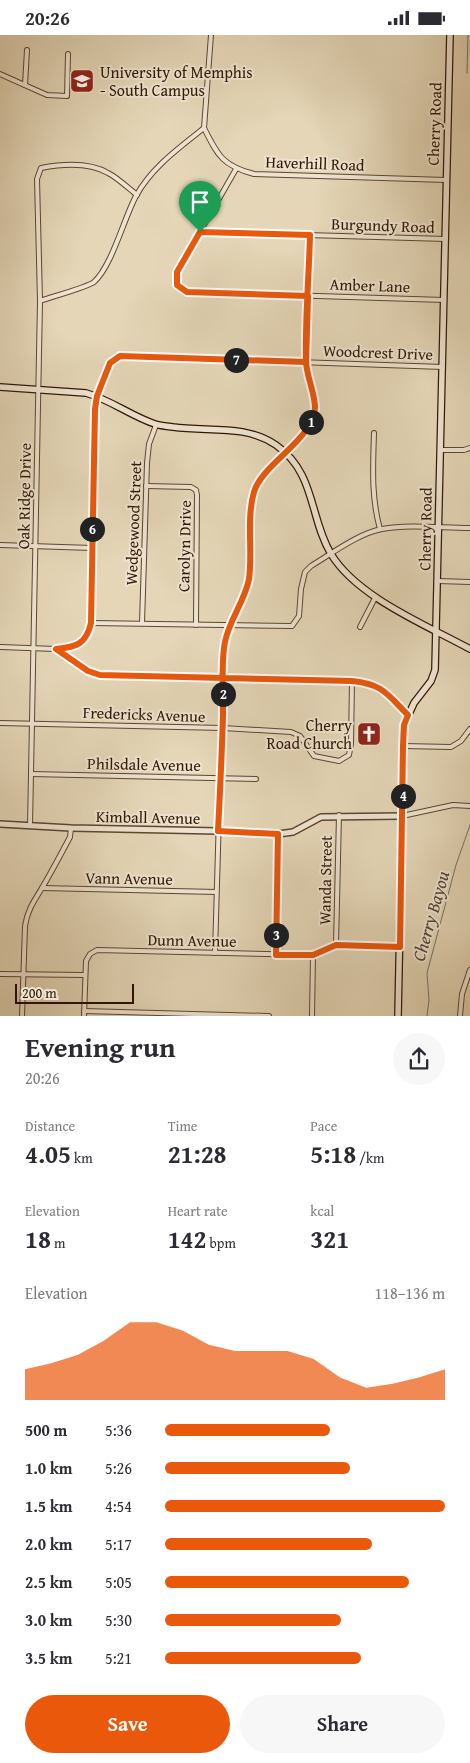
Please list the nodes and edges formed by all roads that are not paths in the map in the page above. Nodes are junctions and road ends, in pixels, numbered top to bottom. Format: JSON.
{"nodes":[{"id":1,"x":211,"y":35,"type":"edge"},
{"id":2,"x":450,"y":35,"type":"edge"},
{"id":3,"x":27,"y":50,"type":"dead end"},
{"id":4,"x":68,"y":54,"type":"dead end"},
{"id":5,"x":0,"y":74,"type":"edge"},
{"id":6,"x":25,"y":85,"type":"junction"},
{"id":7,"x":204,"y":128,"type":"junction"},
{"id":8,"x":236,"y":169,"type":"junction"},
{"id":9,"x":446,"y":180,"type":"junction"},
{"id":10,"x":137,"y":195,"type":"junction"},
{"id":11,"x":200,"y":232,"type":"junction"},
{"id":12,"x":310,"y":235,"type":"junction"},
{"id":13,"x":446,"y":239,"type":"junction"},
{"id":14,"x":308,"y":296,"type":"junction"},
{"id":15,"x":444,"y":300,"type":"junction"},
{"id":16,"x":40,"y":301,"type":"junction"},
{"id":17,"x":306,"y":362,"type":"junction"},
{"id":18,"x":443,"y":367,"type":"junction"},
{"id":19,"x":0,"y":387,"type":"edge"},
{"id":20,"x":39,"y":389,"type":"junction"},
{"id":21,"x":97,"y":396,"type":"junction"},
{"id":22,"x":156,"y":425,"type":"junction"},
{"id":23,"x":374,"y":433,"type":"dead end"},
{"id":24,"x":470,"y":448,"type":"edge"},
{"id":25,"x":441,"y":449,"type":"junction"},
{"id":26,"x":286,"y":453,"type":"junction"},
{"id":27,"x":146,"y":485,"type":"junction"},
{"id":28,"x":440,"y":527,"type":"junction"},
{"id":29,"x":470,"y":528,"type":"edge"},
{"id":30,"x":380,"y":529,"type":"junction"},
{"id":31,"x":0,"y":545,"type":"edge"},
{"id":32,"x":35,"y":547,"type":"junction"},
{"id":33,"x":92,"y":548,"type":"junction"},
{"id":34,"x":331,"y":554,"type":"junction"},
{"id":35,"x":438,"y":581,"type":"junction"},
{"id":36,"x":470,"y":583,"type":"edge"},
{"id":37,"x":375,"y":598,"type":"junction"},
{"id":38,"x":91,"y":623,"type":"junction"},
{"id":39,"x":142,"y":623,"type":"junction"},
{"id":40,"x":196,"y":625,"type":"junction"},
{"id":41,"x":229,"y":626,"type":"junction"},
{"id":42,"x":360,"y":627,"type":"dead end"},
{"id":43,"x":436,"y":631,"type":"junction"},
{"id":44,"x":0,"y":647,"type":"edge"},
{"id":45,"x":34,"y":647,"type":"junction"},
{"id":46,"x":56,"y":649,"type":"junction"},
{"id":47,"x":470,"y":649,"type":"edge"},
{"id":48,"x":224,"y":678,"type":"junction"},
{"id":49,"x":352,"y":681,"type":"junction"},
{"id":50,"x":408,"y":715,"type":"junction"},
{"id":51,"x":0,"y":723,"type":"edge"},
{"id":52,"x":31,"y":723,"type":"junction"},
{"id":53,"x":223,"y":729,"type":"junction"},
{"id":54,"x":470,"y":729,"type":"edge"},
{"id":55,"x":403,"y":746,"type":"junction"},
{"id":56,"x":31,"y":774,"type":"junction"},
{"id":57,"x":220,"y":778,"type":"junction"},
{"id":58,"x":256,"y":779,"type":"dead end"},
{"id":59,"x":469,"y":806,"type":"edge"},
{"id":60,"x":339,"y":815,"type":"junction"},
{"id":61,"x":402,"y":816,"type":"junction"},
{"id":62,"x":0,"y":824,"type":"edge"},
{"id":63,"x":30,"y":826,"type":"junction"},
{"id":64,"x":72,"y":828,"type":"junction"},
{"id":65,"x":218,"y":831,"type":"junction"},
{"id":66,"x":278,"y":834,"type":"junction"},
{"id":67,"x":42,"y":888,"type":"junction"},
{"id":68,"x":216,"y":892,"type":"junction"},
{"id":69,"x":336,"y":945,"type":"junction"},
{"id":70,"x":400,"y":947,"type":"junction"},
{"id":71,"x":215,"y":953,"type":"junction"},
{"id":72,"x":276,"y":955,"type":"junction"},
{"id":73,"x":313,"y":955,"type":"junction"},
{"id":74,"x":470,"y":970,"type":"edge"},
{"id":75,"x":0,"y":974,"type":"edge"},
{"id":76,"x":23,"y":975,"type":"junction"},
{"id":77,"x":85,"y":975,"type":"junction"},
{"id":78,"x":84,"y":1013,"type":"edge"},
{"id":79,"x":22,"y":1015,"type":"edge"},
{"id":80,"x":269,"y":1015,"type":"edge"},
{"id":81,"x":312,"y":1015,"type":"edge"},
{"id":82,"x":398,"y":1015,"type":"edge"},
{"id":83,"x":460,"y":1015,"type":"edge"}],
"edges":[{"from":1,"to":7,"type":"street"},
{"from":2,"to":9,"type":"main road","name":"Cherry Road"},
{"from":3,"to":6,"type":"street"},
{"from":4,"to":6,"type":"street"},
{"from":5,"to":6,"type":"street"},
{"from":7,"to":8,"type":"street","name":"Haverhill Road"},
{"from":7,"to":10,"type":"street"},
{"from":8,"to":9,"type":"street","name":"Haverhill Road"},
{"from":8,"to":11,"type":"street"},
{"from":9,"to":13,"type":"main road","name":"Cherry Road"},
{"from":10,"to":16,"type":"street"},
{"from":10,"to":16,"type":"street","name":"Oak Ridge Drive"},
{"from":11,"to":12,"type":"street","name":"Burgundy Road"},
{"from":11,"to":14,"type":"street","name":"Amber Lane"},
{"from":12,"to":13,"type":"street","name":"Burgundy Road"},
{"from":12,"to":14,"type":"street"},
{"from":13,"to":15,"type":"main road","name":"Cherry Road"},
{"from":14,"to":15,"type":"street","name":"Amber Lane"},
{"from":14,"to":17,"type":"street"},
{"from":15,"to":18,"type":"main road","name":"Cherry Road"},
{"from":16,"to":20,"type":"street","name":"Oak Ridge Drive"},
{"from":17,"to":18,"type":"street","name":"Woodcrest Drive"},
{"from":17,"to":21,"type":"street","name":"Woodcrest Drive"},
{"from":17,"to":26,"type":"street"},
{"from":18,"to":25,"type":"main road","name":"Cherry Road"},
{"from":19,"to":20,"type":"main road"},
{"from":20,"to":21,"type":"main road"},
{"from":20,"to":32,"type":"street","name":"Oak Ridge Drive"},
{"from":21,"to":22,"type":"main road"},
{"from":21,"to":33,"type":"street","name":"Woodcrest Drive"},
{"from":22,"to":26,"type":"main road"},
{"from":22,"to":27,"type":"street","name":"Wedgewood Street"},
{"from":23,"to":30,"type":"street"},
{"from":24,"to":25,"type":"street"},
{"from":25,"to":28,"type":"main road","name":"Cherry Road"},
{"from":26,"to":34,"type":"main road"},
{"from":26,"to":41,"type":"street"},
{"from":27,"to":39,"type":"street","name":"Wedgewood Street"},
{"from":27,"to":40,"type":"street","name":"Carolyn Drive"},
{"from":28,"to":29,"type":"street"},
{"from":28,"to":30,"type":"street"},
{"from":28,"to":35,"type":"main road","name":"Cherry Road"},
{"from":30,"to":34,"type":"street"},
{"from":31,"to":32,"type":"street"},
{"from":32,"to":33,"type":"street"},
{"from":32,"to":45,"type":"street","name":"Oak Ridge Drive"},
{"from":33,"to":38,"type":"street","name":"Woodcrest Drive"},
{"from":34,"to":37,"type":"main road"},
{"from":34,"to":41,"type":"street"},
{"from":35,"to":36,"type":"street"},
{"from":35,"to":43,"type":"main road","name":"Cherry Road"},
{"from":37,"to":42,"type":"street"},
{"from":37,"to":43,"type":"main road"},
{"from":38,"to":39,"type":"street"},
{"from":38,"to":46,"type":"street"},
{"from":39,"to":40,"type":"street"},
{"from":40,"to":41,"type":"street"},
{"from":41,"to":48,"type":"street"},
{"from":43,"to":47,"type":"main road"},
{"from":43,"to":50,"type":"main road","name":"Cherry Road"},
{"from":44,"to":45,"type":"street"},
{"from":45,"to":46,"type":"street"},
{"from":45,"to":52,"type":"street","name":"Oak Ridge Drive"},
{"from":46,"to":48,"type":"street"},
{"from":48,"to":49,"type":"street"},
{"from":48,"to":53,"type":"street"},
{"from":49,"to":50,"type":"street"},
{"from":49,"to":53,"type":"street","name":"Fredericks Avenue"},
{"from":50,"to":55,"type":"main road","name":"Cherry Road"},
{"from":51,"to":52,"type":"street","name":"Fredericks Avenue"},
{"from":52,"to":53,"type":"street","name":"Fredericks Avenue"},
{"from":52,"to":56,"type":"street","name":"Oak Ridge Drive"},
{"from":53,"to":57,"type":"street"},
{"from":54,"to":55,"type":"street"},
{"from":55,"to":61,"type":"main road","name":"Cherry Road"},
{"from":56,"to":57,"type":"street","name":"Philsdale Avenue"},
{"from":56,"to":63,"type":"street","name":"Oak Ridge Drive"},
{"from":57,"to":58,"type":"street","name":"Philsdale Avenue"},
{"from":57,"to":65,"type":"street"},
{"from":59,"to":61,"type":"street","name":"Kimball Avenue"},
{"from":60,"to":61,"type":"street","name":"Kimball Avenue"},
{"from":60,"to":66,"type":"street","name":"Kimball Avenue"},
{"from":60,"to":69,"type":"street","name":"Wanda Street"},
{"from":61,"to":70,"type":"main road","name":"Cherry Road"},
{"from":62,"to":63,"type":"street","name":"Kimball Avenue"},
{"from":63,"to":64,"type":"street","name":"Kimball Avenue"},
{"from":64,"to":65,"type":"street","name":"Kimball Avenue"},
{"from":64,"to":67,"type":"street"},
{"from":65,"to":66,"type":"street","name":"Kimball Avenue"},
{"from":65,"to":68,"type":"street"},
{"from":66,"to":72,"type":"street"},
{"from":67,"to":68,"type":"street","name":"Vann Avenue"},
{"from":67,"to":76,"type":"street"},
{"from":68,"to":71,"type":"street"},
{"from":69,"to":70,"type":"street","name":"Dunn Avenue"},
{"from":69,"to":73,"type":"street","name":"Dunn Avenue"},
{"from":70,"to":82,"type":"main road","name":"Cherry Road"},
{"from":71,"to":72,"type":"street","name":"Dunn Avenue"},
{"from":71,"to":77,"type":"street","name":"Dunn Avenue"},
{"from":72,"to":73,"type":"street","name":"Dunn Avenue"},
{"from":73,"to":81,"type":"street"},
{"from":74,"to":83,"type":"street"},
{"from":75,"to":76,"type":"street"},
{"from":76,"to":77,"type":"street"},
{"from":76,"to":79,"type":"street"},
{"from":77,"to":78,"type":"street","name":"Dunn Avenue"},
{"from":78,"to":80,"type":"street"}]}
